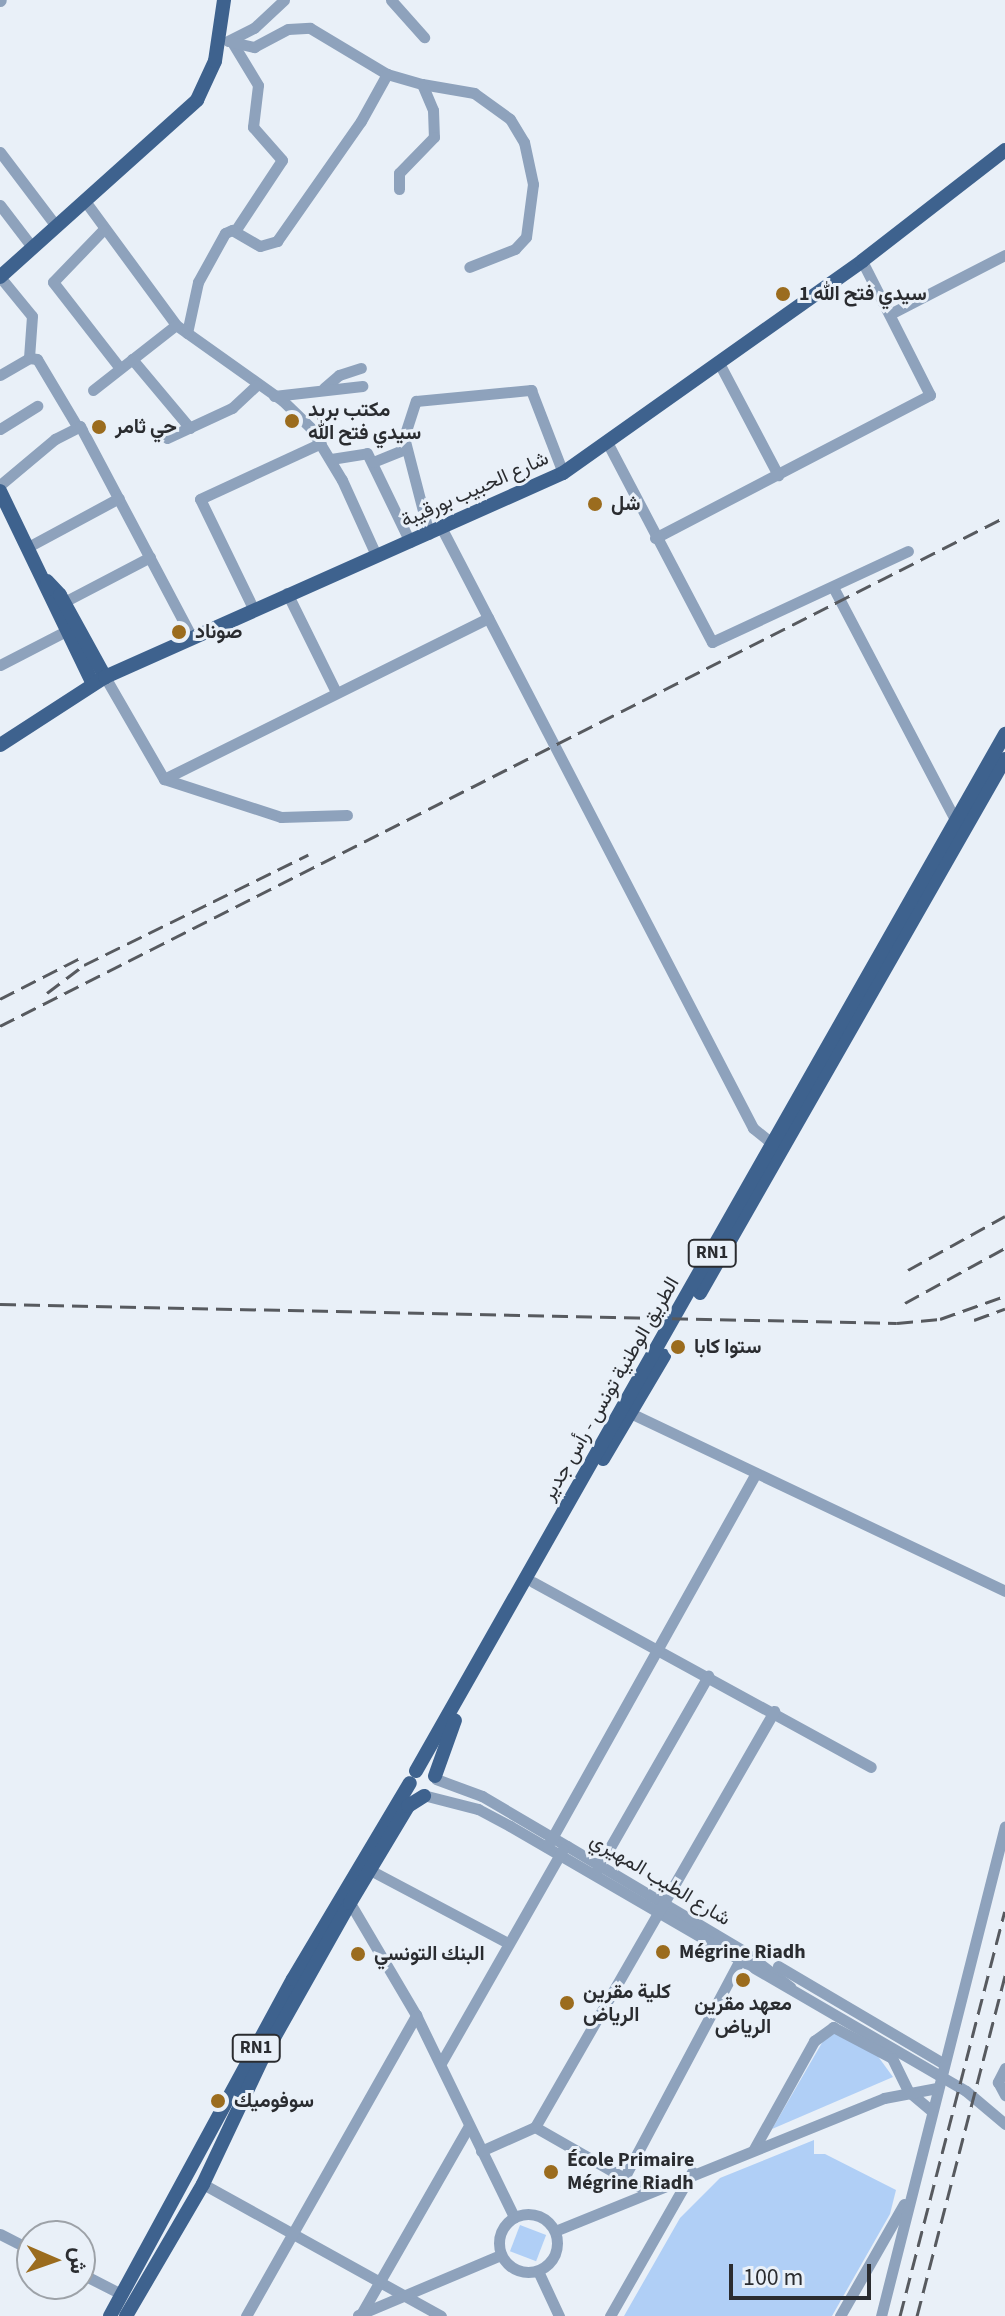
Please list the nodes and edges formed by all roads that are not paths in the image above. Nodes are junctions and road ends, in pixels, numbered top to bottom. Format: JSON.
{"nodes":[{"id":1,"x":224,"y":0,"type":"edge"},
{"id":2,"x":284,"y":0,"type":"edge"},
{"id":3,"x":391,"y":0,"type":"edge"},
{"id":4,"x":424,"y":37,"type":"dead end"},
{"id":5,"x":226,"y":40,"type":"junction"},
{"id":6,"x":387,"y":74,"type":"junction"},
{"id":7,"x":422,"y":84,"type":"junction"},
{"id":8,"x":1005,"y":150,"type":"edge"},
{"id":9,"x":0,"y":152,"type":"edge"},
{"id":10,"x":399,"y":189,"type":"dead end"},
{"id":11,"x":85,"y":201,"type":"junction"},
{"id":12,"x":0,"y":205,"type":"edge"},
{"id":13,"x":56,"y":226,"type":"junction"},
{"id":14,"x":103,"y":230,"type":"junction"},
{"id":15,"x":235,"y":231,"type":"junction"},
{"id":16,"x":32,"y":247,"type":"junction"},
{"id":17,"x":1005,"y":255,"type":"edge"},
{"id":18,"x":862,"y":261,"type":"junction"},
{"id":19,"x":469,"y":267,"type":"dead end"},
{"id":20,"x":2,"y":271,"type":"edge"},
{"id":21,"x":890,"y":314,"type":"junction"},
{"id":22,"x":176,"y":325,"type":"junction"},
{"id":23,"x":187,"y":333,"type":"junction"},
{"id":24,"x":29,"y":358,"type":"junction"},
{"id":25,"x":132,"y":359,"type":"junction"},
{"id":26,"x":719,"y":363,"type":"junction"},
{"id":27,"x":120,"y":368,"type":"junction"},
{"id":28,"x":361,"y":368,"type":"dead end"},
{"id":29,"x":0,"y":375,"type":"edge"},
{"id":30,"x":256,"y":386,"type":"junction"},
{"id":31,"x":362,"y":386,"type":"dead end"},
{"id":32,"x":324,"y":388,"type":"junction"},
{"id":33,"x":93,"y":390,"type":"dead end"},
{"id":34,"x":274,"y":396,"type":"junction"},
{"id":35,"x":37,"y":406,"type":"dead end"},
{"id":36,"x":77,"y":426,"type":"junction"},
{"id":37,"x":190,"y":428,"type":"junction"},
{"id":38,"x":0,"y":429,"type":"edge"},
{"id":39,"x":167,"y":438,"type":"dead end"},
{"id":40,"x":607,"y":442,"type":"junction"},
{"id":41,"x":321,"y":443,"type":"junction"},
{"id":42,"x":405,"y":449,"type":"junction"},
{"id":43,"x":331,"y":459,"type":"junction"},
{"id":44,"x":373,"y":462,"type":"junction"},
{"id":45,"x":563,"y":473,"type":"junction"},
{"id":46,"x":778,"y":475,"type":"junction"},
{"id":47,"x":0,"y":488,"type":"edge"},
{"id":48,"x":119,"y":498,"type":"junction"},
{"id":49,"x":436,"y":532,"type":"junction"},
{"id":50,"x":655,"y":538,"type":"junction"},
{"id":51,"x":410,"y":542,"type":"junction"},
{"id":52,"x":28,"y":547,"type":"junction"},
{"id":53,"x":908,"y":551,"type":"dead end"},
{"id":54,"x":376,"y":555,"type":"junction"},
{"id":55,"x":150,"y":557,"type":"junction"},
{"id":56,"x":44,"y":578,"type":"junction"},
{"id":57,"x":833,"y":587,"type":"junction"},
{"id":58,"x":287,"y":593,"type":"junction"},
{"id":59,"x":64,"y":602,"type":"junction"},
{"id":60,"x":253,"y":608,"type":"junction"},
{"id":61,"x":488,"y":618,"type":"junction"},
{"id":62,"x":66,"y":631,"type":"junction"},
{"id":63,"x":191,"y":636,"type":"junction"},
{"id":64,"x":0,"y":665,"type":"edge"},
{"id":65,"x":99,"y":680,"type":"junction"},
{"id":66,"x":336,"y":692,"type":"junction"},
{"id":67,"x":1005,"y":734,"type":"edge"},
{"id":68,"x":0,"y":745,"type":"edge"},
{"id":69,"x":1005,"y":759,"type":"edge"},
{"id":70,"x":164,"y":779,"type":"junction"},
{"id":71,"x":347,"y":815,"type":"dead end"},
{"id":72,"x":959,"y":828,"type":"junction"},
{"id":73,"x":778,"y":1148,"type":"junction"},
{"id":74,"x":625,"y":1410,"type":"junction"},
{"id":75,"x":756,"y":1473,"type":"junction"},
{"id":76,"x":533,"y":1582,"type":"junction"},
{"id":77,"x":1005,"y":1591,"type":"edge"},
{"id":78,"x":657,"y":1649,"type":"junction"},
{"id":79,"x":708,"y":1676,"type":"junction"},
{"id":80,"x":774,"y":1711,"type":"junction"},
{"id":81,"x":871,"y":1767,"type":"dead end"},
{"id":82,"x":413,"y":1777,"type":"junction"},
{"id":83,"x":436,"y":1778,"type":"junction"},
{"id":84,"x":426,"y":1796,"type":"junction"},
{"id":85,"x":1005,"y":1826,"type":"edge"},
{"id":86,"x":549,"y":1842,"type":"junction"},
{"id":87,"x":562,"y":1850,"type":"junction"},
{"id":88,"x":370,"y":1870,"type":"junction"},
{"id":89,"x":598,"y":1870,"type":"junction"},
{"id":90,"x":350,"y":1903,"type":"junction"},
{"id":91,"x":661,"y":1907,"type":"junction"},
{"id":92,"x":508,"y":1943,"type":"junction"},
{"id":93,"x":741,"y":1955,"type":"junction"},
{"id":94,"x":416,"y":2015,"type":"junction"},
{"id":95,"x":441,"y":2063,"type":"junction"},
{"id":96,"x":943,"y":2063,"type":"junction"},
{"id":97,"x":1005,"y":2068,"type":"edge"},
{"id":98,"x":937,"y":2088,"type":"junction"},
{"id":99,"x":908,"y":2091,"type":"junction"},
{"id":100,"x":1005,"y":2095,"type":"edge"},
{"id":101,"x":932,"y":2111,"type":"junction"},
{"id":102,"x":1005,"y":2124,"type":"edge"},
{"id":103,"x":469,"y":2126,"type":"junction"},
{"id":104,"x":535,"y":2127,"type":"junction"},
{"id":105,"x":754,"y":2149,"type":"junction"},
{"id":106,"x":481,"y":2151,"type":"junction"},
{"id":107,"x":692,"y":2172,"type":"junction"},
{"id":108,"x":624,"y":2178,"type":"junction"},
{"id":109,"x":203,"y":2184,"type":"junction"},
{"id":110,"x":912,"y":2190,"type":"junction"},
{"id":111,"x":647,"y":2191,"type":"junction"},
{"id":112,"x":514,"y":2217,"type":"junction"},
{"id":113,"x":555,"y":2231,"type":"junction"},
{"id":114,"x":291,"y":2233,"type":"junction"},
{"id":115,"x":501,"y":2255,"type":"junction"},
{"id":116,"x":538,"y":2271,"type":"junction"},
{"id":117,"x":96,"y":2281,"type":"edge"},
{"id":118,"x":379,"y":2281,"type":"junction"},
{"id":119,"x":121,"y":2294,"type":"junction"},
{"id":120,"x":409,"y":2297,"type":"junction"},
{"id":121,"x":359,"y":2315,"type":"edge"},
{"id":122,"x":110,"y":2316,"type":"edge"},
{"id":123,"x":126,"y":2316,"type":"edge"},
{"id":124,"x":246,"y":2316,"type":"edge"},
{"id":125,"x":441,"y":2316,"type":"edge"},
{"id":126,"x":559,"y":2316,"type":"edge"},
{"id":127,"x":610,"y":2316,"type":"edge"},
{"id":128,"x":840,"y":2316,"type":"edge"},
{"id":129,"x":881,"y":2316,"type":"edge"}],
"edges":[{"from":1,"to":5,"type":"main road"},
{"from":2,"to":5,"type":"street"},
{"from":3,"to":4,"type":"street"},
{"from":5,"to":6,"type":"street"},
{"from":5,"to":11,"type":"main road"},
{"from":5,"to":15,"type":"street"},
{"from":6,"to":7,"type":"street"},
{"from":6,"to":15,"type":"street"},
{"from":7,"to":10,"type":"street"},
{"from":7,"to":19,"type":"street"},
{"from":8,"to":18,"type":"main road","name":"شارع الحبيب بورقيبة"},
{"from":9,"to":13,"type":"street"},
{"from":11,"to":13,"type":"main road"},
{"from":11,"to":14,"type":"street"},
{"from":12,"to":16,"type":"street"},
{"from":13,"to":16,"type":"main road"},
{"from":14,"to":22,"type":"street"},
{"from":14,"to":27,"type":"street"},
{"from":15,"to":23,"type":"street"},
{"from":16,"to":20,"type":"main road"},
{"from":17,"to":21,"type":"street"},
{"from":18,"to":21,"type":"street"},
{"from":18,"to":26,"type":"main road","name":"شارع الحبيب بورقيبة"},
{"from":20,"to":24,"type":"street"},
{"from":21,"to":46,"type":"street"},
{"from":22,"to":23,"type":"street"},
{"from":22,"to":25,"type":"street"},
{"from":23,"to":30,"type":"street"},
{"from":24,"to":29,"type":"street"},
{"from":24,"to":36,"type":"street"},
{"from":25,"to":27,"type":"street"},
{"from":25,"to":37,"type":"street"},
{"from":26,"to":40,"type":"main road","name":"شارع الحبيب بورقيبة"},
{"from":26,"to":46,"type":"street"},
{"from":27,"to":33,"type":"street"},
{"from":28,"to":32,"type":"street"},
{"from":30,"to":34,"type":"street"},
{"from":30,"to":37,"type":"street"},
{"from":31,"to":32,"type":"street"},
{"from":32,"to":34,"type":"street"},
{"from":34,"to":41,"type":"street"},
{"from":35,"to":38,"type":"street"},
{"from":36,"to":47,"type":"street"},
{"from":36,"to":48,"type":"street"},
{"from":37,"to":39,"type":"street"},
{"from":40,"to":45,"type":"main road","name":"شارع الحبيب بورقيبة"},
{"from":40,"to":50,"type":"street"},
{"from":41,"to":43,"type":"street"},
{"from":41,"to":60,"type":"street"},
{"from":42,"to":44,"type":"street"},
{"from":42,"to":45,"type":"street"},
{"from":42,"to":49,"type":"street"},
{"from":43,"to":44,"type":"street"},
{"from":43,"to":54,"type":"street"},
{"from":44,"to":51,"type":"street"},
{"from":45,"to":49,"type":"main road","name":"شارع الحبيب بورقيبة"},
{"from":46,"to":50,"type":"street"},
{"from":47,"to":52,"type":"main road"},
{"from":48,"to":52,"type":"street"},
{"from":48,"to":55,"type":"street"},
{"from":49,"to":51,"type":"main road","name":"شارع الحبيب بورقيبة"},
{"from":49,"to":61,"type":"street"},
{"from":50,"to":57,"type":"street"},
{"from":51,"to":54,"type":"main road","name":"شارع الحبيب بورقيبة"},
{"from":52,"to":56,"type":"main road"},
{"from":53,"to":57,"type":"street"},
{"from":54,"to":58,"type":"main road","name":"شارع الحبيب بورقيبة"},
{"from":55,"to":59,"type":"street"},
{"from":55,"to":63,"type":"street"},
{"from":56,"to":59,"type":"main road"},
{"from":56,"to":62,"type":"main road"},
{"from":57,"to":72,"type":"street"},
{"from":58,"to":60,"type":"main road","name":"شارع الحبيب بورقيبة"},
{"from":58,"to":66,"type":"street"},
{"from":59,"to":65,"type":"main road"},
{"from":60,"to":63,"type":"main road","name":"شارع الحبيب بورقيبة"},
{"from":61,"to":66,"type":"street"},
{"from":61,"to":73,"type":"street"},
{"from":62,"to":64,"type":"street"},
{"from":62,"to":65,"type":"main road"},
{"from":63,"to":65,"type":"main road","name":"شارع الحبيب بورقيبة"},
{"from":65,"to":68,"type":"main road","name":"شارع الحبيب بورقيبة"},
{"from":65,"to":70,"type":"street"},
{"from":66,"to":70,"type":"street"},
{"from":67,"to":72,"type":"main road","name":"الطريق الوطنية تونس - رأس جدير","number":"RN1"},
{"from":69,"to":72,"type":"main road","name":"الطريق الوطنية تونس - رأس جدير","number":"RN1"},
{"from":70,"to":71,"type":"street"},
{"from":72,"to":73,"type":"main road","name":"الطريق الوطنية تونس - رأس جدير","number":"RN1"},
{"from":73,"to":74,"type":"main road","name":"الطريق الوطنية تونس - رأس جدير","number":"RN1"},
{"from":74,"to":75,"type":"street"},
{"from":74,"to":76,"type":"main road","name":"الطريق الوطنية تونس - رأس جدير","number":"RN1"},
{"from":74,"to":82,"type":"main road","name":"الطريق الوطنية تونس - رأس جدير","number":"RN1"},
{"from":75,"to":77,"type":"street"},
{"from":75,"to":78,"type":"street"},
{"from":76,"to":78,"type":"street"},
{"from":76,"to":83,"type":"main road","name":"الطريق الوطنية تونس - رأس جدير","number":"RN1"},
{"from":78,"to":79,"type":"street"},
{"from":78,"to":86,"type":"street"},
{"from":79,"to":80,"type":"street"},
{"from":79,"to":89,"type":"street"},
{"from":80,"to":81,"type":"street"},
{"from":80,"to":91,"type":"street"},
{"from":82,"to":83,"type":"main road"},
{"from":82,"to":84,"type":"main road"},
{"from":82,"to":119,"type":"main road","name":"الطريق الوطنية تونس - رأس جدير","number":"RN1"},
{"from":83,"to":84,"type":"main road","number":"RN1"},
{"from":83,"to":86,"type":"street","name":"شارع الطيب المهيري"},
{"from":84,"to":86,"type":"street","name":"شارع الطيب المهيري"},
{"from":84,"to":88,"type":"main road","number":"RN1"},
{"from":85,"to":96,"type":"street"},
{"from":86,"to":87,"type":"street","name":"شارع الطيب المهيري"},
{"from":87,"to":89,"type":"street","name":"شارع الطيب المهيري"},
{"from":87,"to":92,"type":"street"},
{"from":88,"to":90,"type":"main road","number":"RN1"},
{"from":88,"to":92,"type":"street"},
{"from":89,"to":91,"type":"street","name":"شارع الطيب المهيري"},
{"from":90,"to":94,"type":"street"},
{"from":90,"to":109,"type":"main road","number":"RN1"},
{"from":91,"to":93,"type":"street","name":"شارع الطيب المهيري"},
{"from":91,"to":104,"type":"street"},
{"from":92,"to":95,"type":"street"},
{"from":93,"to":96,"type":"street"},
{"from":93,"to":102,"type":"street","name":"شارع الطيب المهيري"},
{"from":93,"to":108,"type":"street"},
{"from":94,"to":95,"type":"street"},
{"from":94,"to":114,"type":"street"},
{"from":95,"to":103,"type":"street"},
{"from":96,"to":98,"type":"street"},
{"from":97,"to":100,"type":"street"},
{"from":98,"to":99,"type":"street"},
{"from":98,"to":101,"type":"street"},
{"from":99,"to":101,"type":"street"},
{"from":99,"to":105,"type":"street"},
{"from":99,"to":105,"type":"street"},
{"from":101,"to":110,"type":"street"},
{"from":103,"to":106,"type":"street"},
{"from":103,"to":118,"type":"street"},
{"from":104,"to":106,"type":"street"},
{"from":104,"to":108,"type":"street"},
{"from":105,"to":107,"type":"street"},
{"from":106,"to":112,"type":"street"},
{"from":107,"to":111,"type":"street"},
{"from":107,"to":127,"type":"street"},
{"from":108,"to":111,"type":"street"},
{"from":109,"to":114,"type":"street"},
{"from":109,"to":123,"type":"main road","number":"RN1"},
{"from":110,"to":128,"type":"street"},
{"from":110,"to":129,"type":"street"},
{"from":111,"to":113,"type":"street"},
{"from":112,"to":113,"type":"street"},
{"from":112,"to":115,"type":"street"},
{"from":113,"to":116,"type":"street"},
{"from":114,"to":118,"type":"street"},
{"from":114,"to":124,"type":"street"},
{"from":115,"to":116,"type":"street"},
{"from":115,"to":120,"type":"street"},
{"from":116,"to":126,"type":"street"},
{"from":117,"to":119,"type":"street"},
{"from":118,"to":120,"type":"street"},
{"from":118,"to":121,"type":"street"},
{"from":119,"to":122,"type":"main road","name":"الطريق الوطنية تونس - رأس جدير","number":"RN1"},
{"from":120,"to":121,"type":"street"},
{"from":120,"to":125,"type":"street"}]}
